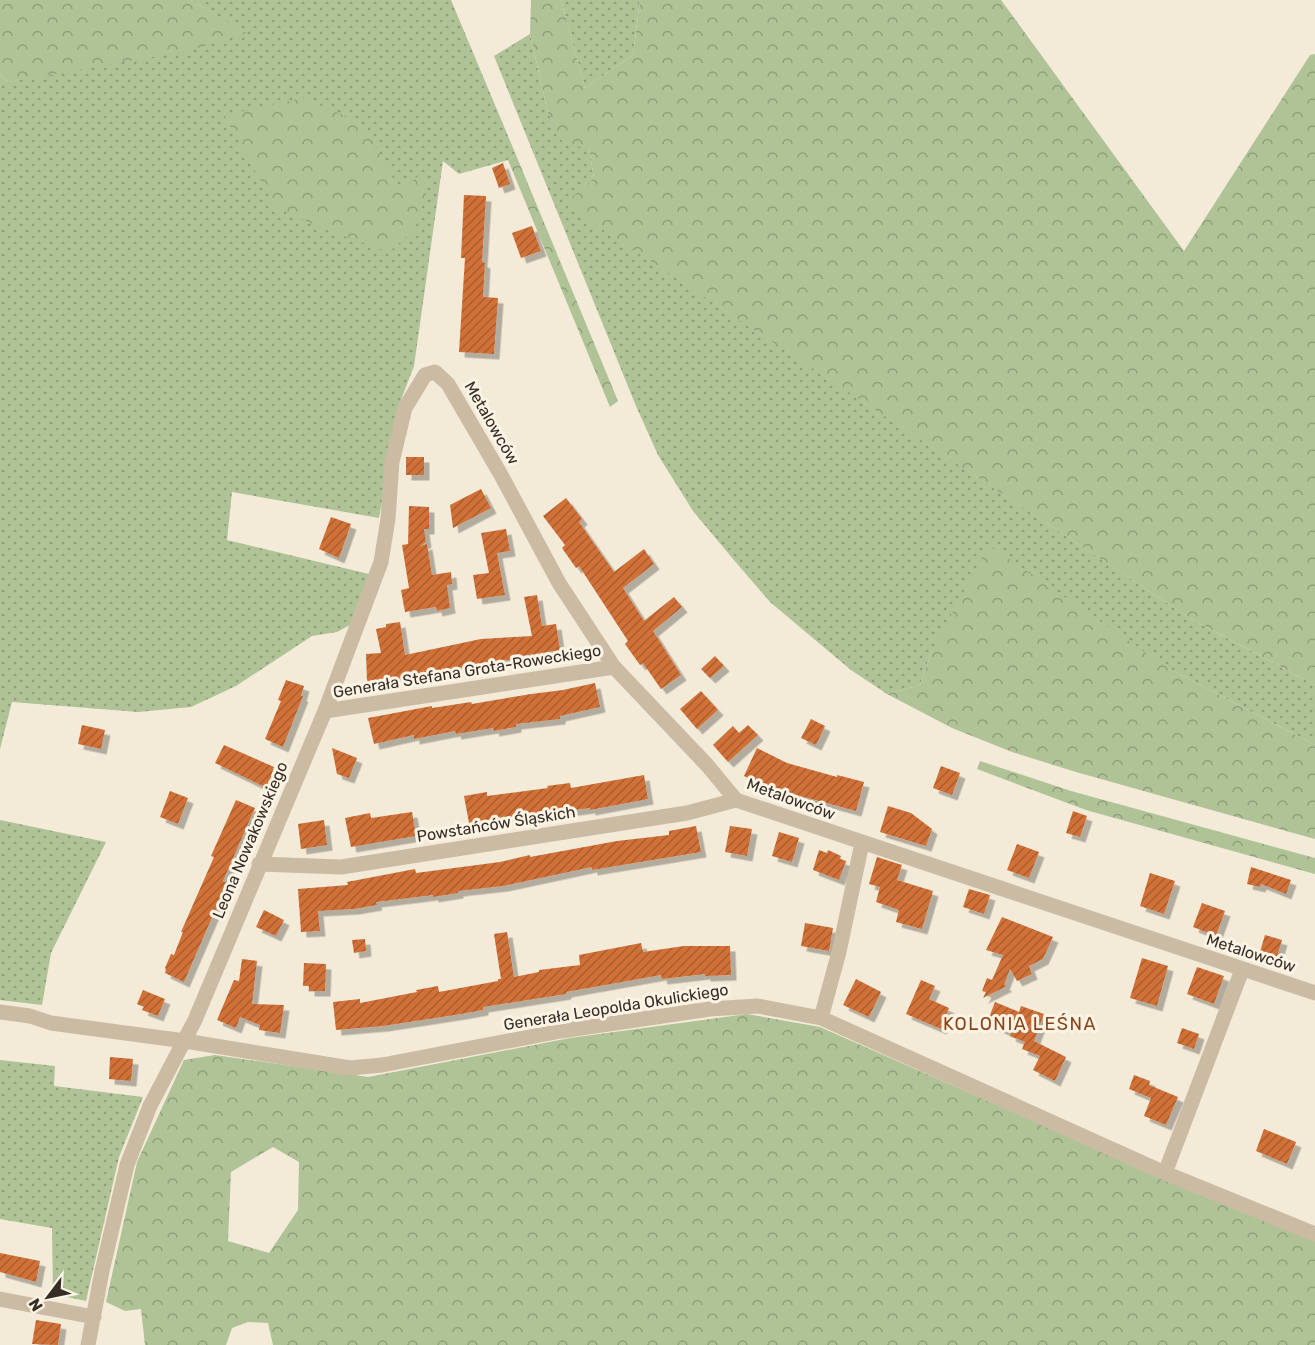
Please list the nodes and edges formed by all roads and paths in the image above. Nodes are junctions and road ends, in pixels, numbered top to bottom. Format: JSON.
{"nodes":[{"id":1,"x":448,"y":384,"type":"joint"},
{"id":2,"x":614,"y":666,"type":"junction"},
{"id":3,"x":325,"y":711,"type":"junction"},
{"id":4,"x":736,"y":800,"type":"junction"},
{"id":5,"x":862,"y":843,"type":"junction"},
{"id":6,"x":259,"y":864,"type":"junction"},
{"id":7,"x":1242,"y":970,"type":"junction"},
{"id":8,"x":1315,"y":993,"type":"edge"},
{"id":9,"x":0,"y":1012,"type":"edge"},
{"id":10,"x":821,"y":1018,"type":"junction"},
{"id":11,"x":185,"y":1041,"type":"junction"},
{"id":12,"x":1165,"y":1173,"type":"junction"},
{"id":13,"x":1315,"y":1234,"type":"edge"},
{"id":14,"x":0,"y":1299,"type":"edge"},
{"id":15,"x":94,"y":1317,"type":"junction"},
{"id":16,"x":88,"y":1345,"type":"edge"}],
"edges":[{"from":1,"to":2,"type":"street","name":"Metalowców"},
{"from":1,"to":3,"type":"street","name":"Leona Nowakowskiego"},
{"from":2,"to":3,"type":"street","name":"Generała Stefana Grota-Roweckiego"},
{"from":2,"to":4,"type":"street","name":"Metalowców"},
{"from":3,"to":6,"type":"street","name":"Leona Nowakowskiego"},
{"from":4,"to":5,"type":"street","name":"Metalowców"},
{"from":4,"to":6,"type":"street","name":"Powstańców Śląskich"},
{"from":5,"to":7,"type":"street","name":"Metalowców"},
{"from":5,"to":10,"type":"street"},
{"from":6,"to":11,"type":"street","name":"Leona Nowakowskiego"},
{"from":7,"to":8,"type":"street","name":"Metalowców"},
{"from":7,"to":12,"type":"street"},
{"from":9,"to":11,"type":"street","name":"Generała Leopolda Okulickiego"},
{"from":10,"to":11,"type":"street","name":"Generała Leopolda Okulickiego"},
{"from":10,"to":12,"type":"street","name":"Generała Leopolda Okulickiego"},
{"from":11,"to":15,"type":"street","name":"Leona Nowakowskiego"},
{"from":12,"to":13,"type":"street","name":"Generała Leopolda Okulickiego"},
{"from":14,"to":15,"type":"street"},
{"from":15,"to":16,"type":"street","name":"Leona Nowakowskiego"}]}
